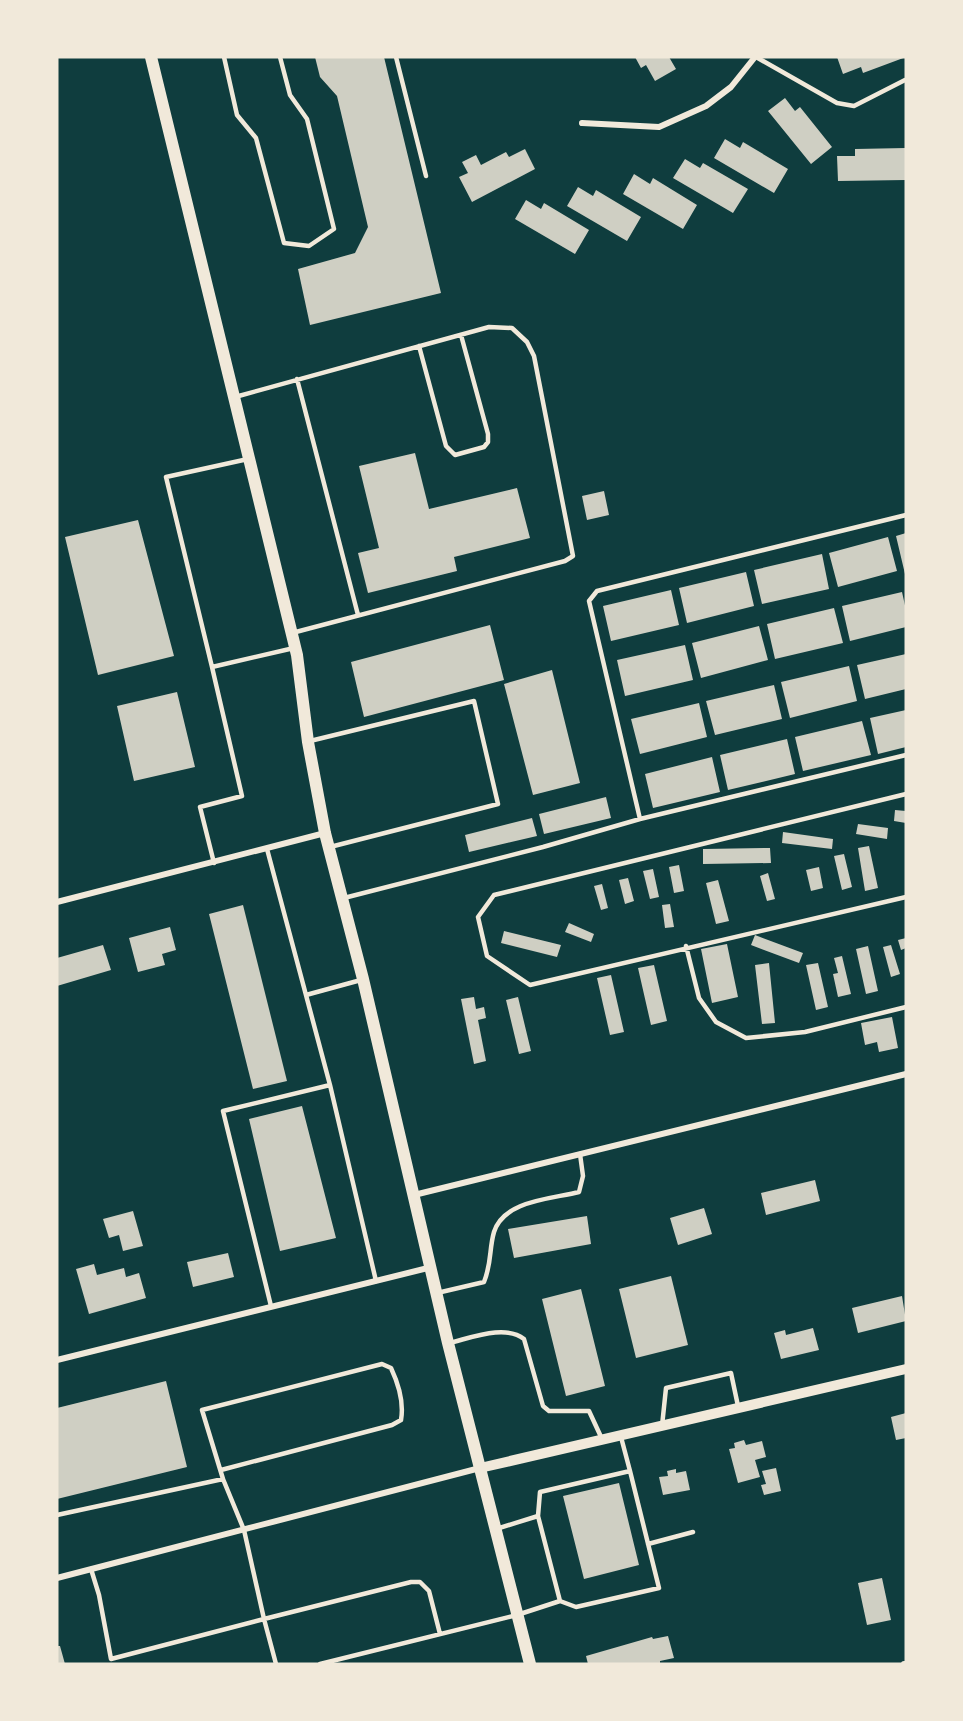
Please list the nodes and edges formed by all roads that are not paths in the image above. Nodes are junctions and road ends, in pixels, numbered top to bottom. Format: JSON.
{"nodes":[{"id":1,"x":151,"y":57,"type":"edge"},
{"id":2,"x":224,"y":57,"type":"edge"},
{"id":3,"x":280,"y":57,"type":"edge"},
{"id":4,"x":396,"y":57,"type":"edge"},
{"id":5,"x":755,"y":57,"type":"edge"},
{"id":6,"x":905,"y":80,"type":"edge"},
{"id":7,"x":582,"y":123,"type":"dead end"},
{"id":8,"x":426,"y":176,"type":"dead end"},
{"id":9,"x":461,"y":335,"type":"junction"},
{"id":10,"x":419,"y":346,"type":"junction"},
{"id":11,"x":297,"y":379,"type":"junction"},
{"id":12,"x":234,"y":397,"type":"junction"},
{"id":13,"x":249,"y":459,"type":"junction"},
{"id":14,"x":906,"y":515,"type":"edge"},
{"id":15,"x":358,"y":615,"type":"junction"},
{"id":16,"x":292,"y":633,"type":"junction"},
{"id":17,"x":295,"y":648,"type":"junction"},
{"id":18,"x":212,"y":667,"type":"junction"},
{"id":19,"x":308,"y":742,"type":"junction"},
{"id":20,"x":906,"y":755,"type":"edge"},
{"id":21,"x":906,"y":794,"type":"edge"},
{"id":22,"x":640,"y":819,"type":"junction"},
{"id":23,"x":325,"y":833,"type":"junction"},
{"id":24,"x":329,"y":848,"type":"junction"},
{"id":25,"x":267,"y":849,"type":"junction"},
{"id":26,"x":214,"y":863,"type":"junction"},
{"id":27,"x":906,"y":897,"type":"edge"},
{"id":28,"x":342,"y":899,"type":"junction"},
{"id":29,"x":57,"y":902,"type":"edge"},
{"id":30,"x":686,"y":946,"type":"junction"},
{"id":31,"x":363,"y":979,"type":"junction"},
{"id":32,"x":306,"y":995,"type":"junction"},
{"id":33,"x":906,"y":1007,"type":"edge"},
{"id":34,"x":906,"y":1074,"type":"edge"},
{"id":35,"x":330,"y":1085,"type":"junction"},
{"id":36,"x":580,"y":1154,"type":"junction"},
{"id":37,"x":413,"y":1195,"type":"junction"},
{"id":38,"x":432,"y":1267,"type":"junction"},
{"id":39,"x":376,"y":1281,"type":"junction"},
{"id":40,"x":437,"y":1293,"type":"junction"},
{"id":41,"x":271,"y":1306,"type":"junction"},
{"id":42,"x":448,"y":1343,"type":"junction"},
{"id":43,"x":57,"y":1360,"type":"edge"},
{"id":44,"x":906,"y":1369,"type":"edge"},
{"id":45,"x":738,"y":1409,"type":"junction"},
{"id":46,"x":662,"y":1427,"type":"junction"},
{"id":47,"x":621,"y":1437,"type":"junction"},
{"id":48,"x":603,"y":1441,"type":"junction"},
{"id":49,"x":480,"y":1468,"type":"junction"},
{"id":50,"x":221,"y":1470,"type":"junction"},
{"id":51,"x":630,"y":1471,"type":"junction"},
{"id":52,"x":223,"y":1479,"type":"junction"},
{"id":53,"x":57,"y":1515,"type":"edge"},
{"id":54,"x":538,"y":1516,"type":"junction"},
{"id":55,"x":496,"y":1529,"type":"junction"},
{"id":56,"x":244,"y":1530,"type":"junction"},
{"id":57,"x":693,"y":1533,"type":"dead end"},
{"id":58,"x":648,"y":1544,"type":"junction"},
{"id":59,"x":91,"y":1569,"type":"junction"},
{"id":60,"x":57,"y":1578,"type":"edge"},
{"id":61,"x":560,"y":1601,"type":"junction"},
{"id":62,"x":517,"y":1615,"type":"junction"},
{"id":63,"x":264,"y":1619,"type":"junction"},
{"id":64,"x":440,"y":1634,"type":"junction"},
{"id":65,"x":112,"y":1662,"type":"edge"},
{"id":66,"x":276,"y":1664,"type":"edge"},
{"id":67,"x":320,"y":1664,"type":"edge"},
{"id":68,"x":530,"y":1664,"type":"edge"}],
"edges":[{"from":1,"to":12,"type":"main road"},
{"from":2,"to":3,"type":"lane"},
{"from":4,"to":8,"type":"lane"},
{"from":5,"to":6,"type":"lane"},
{"from":5,"to":7,"type":"street"},
{"from":9,"to":10,"type":"lane"},
{"from":9,"to":10,"type":"lane"},
{"from":9,"to":15,"type":"lane"},
{"from":10,"to":11,"type":"lane"},
{"from":11,"to":12,"type":"lane"},
{"from":11,"to":15,"type":"lane"},
{"from":12,"to":13,"type":"main road"},
{"from":13,"to":16,"type":"main road"},
{"from":13,"to":18,"type":"lane"},
{"from":14,"to":22,"type":"lane"},
{"from":15,"to":16,"type":"lane"},
{"from":16,"to":17,"type":"main road"},
{"from":17,"to":18,"type":"lane"},
{"from":17,"to":19,"type":"main road"},
{"from":18,"to":26,"type":"lane"},
{"from":19,"to":23,"type":"main road"},
{"from":19,"to":24,"type":"lane"},
{"from":20,"to":22,"type":"lane"},
{"from":21,"to":30,"type":"lane"},
{"from":22,"to":28,"type":"lane"},
{"from":23,"to":24,"type":"main road"},
{"from":23,"to":25,"type":"street"},
{"from":24,"to":28,"type":"main road"},
{"from":25,"to":26,"type":"street"},
{"from":25,"to":32,"type":"lane"},
{"from":26,"to":29,"type":"street"},
{"from":27,"to":30,"type":"lane"},
{"from":28,"to":31,"type":"main road"},
{"from":30,"to":33,"type":"lane"},
{"from":31,"to":32,"type":"lane"},
{"from":31,"to":37,"type":"main road"},
{"from":32,"to":35,"type":"lane"},
{"from":34,"to":36,"type":"street"},
{"from":35,"to":39,"type":"lane"},
{"from":35,"to":41,"type":"lane"},
{"from":36,"to":37,"type":"street"},
{"from":36,"to":40,"type":"lane"},
{"from":37,"to":38,"type":"main road"},
{"from":38,"to":39,"type":"street"},
{"from":38,"to":40,"type":"main road"},
{"from":39,"to":41,"type":"street"},
{"from":40,"to":42,"type":"main road"},
{"from":41,"to":43,"type":"street"},
{"from":42,"to":48,"type":"lane"},
{"from":42,"to":49,"type":"main road"},
{"from":44,"to":45,"type":"street"},
{"from":45,"to":46,"type":"street"},
{"from":45,"to":46,"type":"lane"},
{"from":46,"to":47,"type":"street"},
{"from":47,"to":48,"type":"street"},
{"from":47,"to":51,"type":"lane"},
{"from":48,"to":49,"type":"street"},
{"from":49,"to":55,"type":"main road"},
{"from":49,"to":56,"type":"street"},
{"from":50,"to":50,"type":"lane"},
{"from":50,"to":52,"type":"lane"},
{"from":51,"to":54,"type":"lane"},
{"from":51,"to":58,"type":"lane"},
{"from":52,"to":53,"type":"lane"},
{"from":52,"to":56,"type":"lane"},
{"from":54,"to":55,"type":"lane"},
{"from":54,"to":61,"type":"lane"},
{"from":55,"to":62,"type":"main road"},
{"from":56,"to":59,"type":"street"},
{"from":56,"to":63,"type":"lane"},
{"from":57,"to":58,"type":"lane"},
{"from":58,"to":61,"type":"lane"},
{"from":59,"to":60,"type":"street"},
{"from":59,"to":65,"type":"lane"},
{"from":61,"to":62,"type":"lane"},
{"from":62,"to":64,"type":"lane"},
{"from":62,"to":68,"type":"main road"},
{"from":63,"to":64,"type":"lane"},
{"from":63,"to":65,"type":"lane"},
{"from":63,"to":66,"type":"lane"},
{"from":64,"to":67,"type":"lane"}]}
